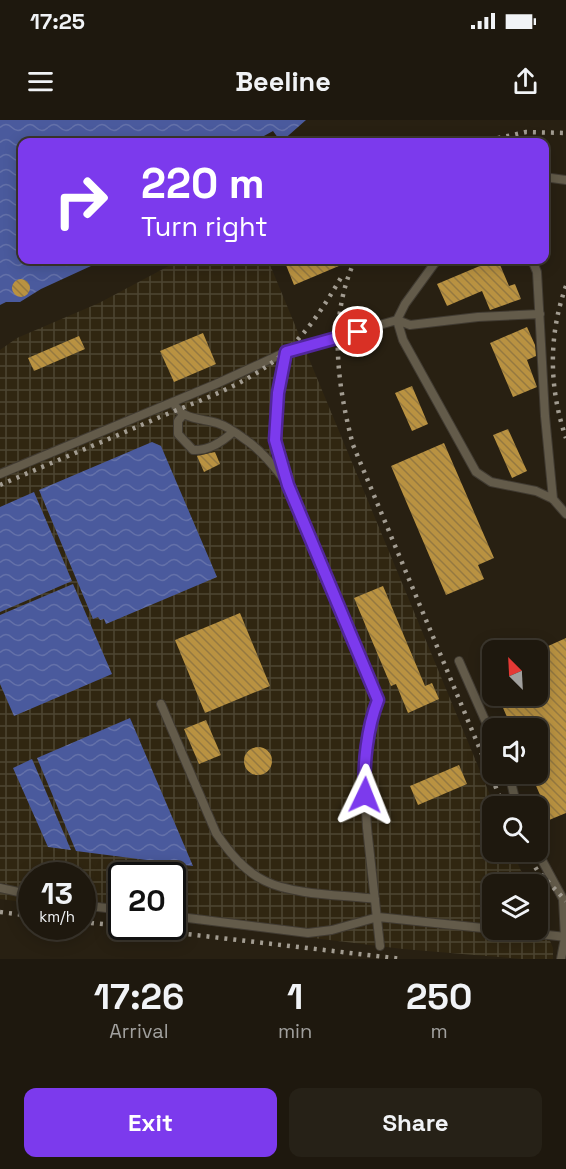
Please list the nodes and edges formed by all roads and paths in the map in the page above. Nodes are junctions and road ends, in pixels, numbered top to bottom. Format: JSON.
{"nodes":[{"id":1,"x":549,"y":178,"type":"edge"},
{"id":2,"x":566,"y":180,"type":"edge"},
{"id":3,"x":434,"y":264,"type":"edge"},
{"id":4,"x":534,"y":264,"type":"edge"},
{"id":5,"x":540,"y":314,"type":"junction"},
{"id":6,"x":397,"y":320,"type":"junction"},
{"id":7,"x":286,"y":352,"type":"junction"},
{"id":8,"x":173,"y":402,"type":"junction"},
{"id":9,"x":183,"y":415,"type":"junction"},
{"id":10,"x":233,"y":432,"type":"junction"},
{"id":11,"x":0,"y":474,"type":"edge"},
{"id":12,"x":288,"y":485,"type":"junction"},
{"id":13,"x":553,"y":499,"type":"junction"},
{"id":14,"x":566,"y":514,"type":"edge"},
{"id":15,"x":459,"y":661,"type":"dead end"},
{"id":16,"x":161,"y":704,"type":"dead end"},
{"id":17,"x":484,"y":718,"type":"edge"},
{"id":18,"x":543,"y":862,"type":"edge"},
{"id":19,"x":0,"y":888,"type":"edge"},
{"id":20,"x":18,"y":892,"type":"edge"},
{"id":21,"x":375,"y":899,"type":"junction"},
{"id":22,"x":378,"y":917,"type":"junction"},
{"id":23,"x":186,"y":918,"type":"edge"},
{"id":24,"x":482,"y":928,"type":"edge"},
{"id":25,"x":548,"y":936,"type":"edge"},
{"id":26,"x":566,"y":938,"type":"edge"},
{"id":27,"x":380,"y":946,"type":"dead end"},
{"id":28,"x":561,"y":959,"type":"edge"}],
"edges":[{"from":1,"to":2,"type":"lane"},
{"from":3,"to":6,"type":"lane"},
{"from":4,"to":5,"type":"lane"},
{"from":5,"to":6,"type":"lane"},
{"from":5,"to":13,"type":"lane"},
{"from":6,"to":7,"type":"lane"},
{"from":6,"to":13,"type":"lane"},
{"from":7,"to":8,"type":"lane"},
{"from":7,"to":12,"type":"lane"},
{"from":8,"to":9,"type":"lane"},
{"from":8,"to":11,"type":"lane"},
{"from":9,"to":10,"type":"lane"},
{"from":9,"to":10,"type":"lane"},
{"from":10,"to":12,"type":"lane"},
{"from":12,"to":21,"type":"lane"},
{"from":13,"to":14,"type":"lane"},
{"from":15,"to":17,"type":"lane"},
{"from":16,"to":21,"type":"lane"},
{"from":18,"to":26,"type":"lane"},
{"from":19,"to":20,"type":"lane"},
{"from":21,"to":22,"type":"lane"},
{"from":22,"to":23,"type":"lane"},
{"from":22,"to":24,"type":"lane"},
{"from":22,"to":27,"type":"lane"},
{"from":25,"to":26,"type":"lane"},
{"from":26,"to":28,"type":"lane"}]}
